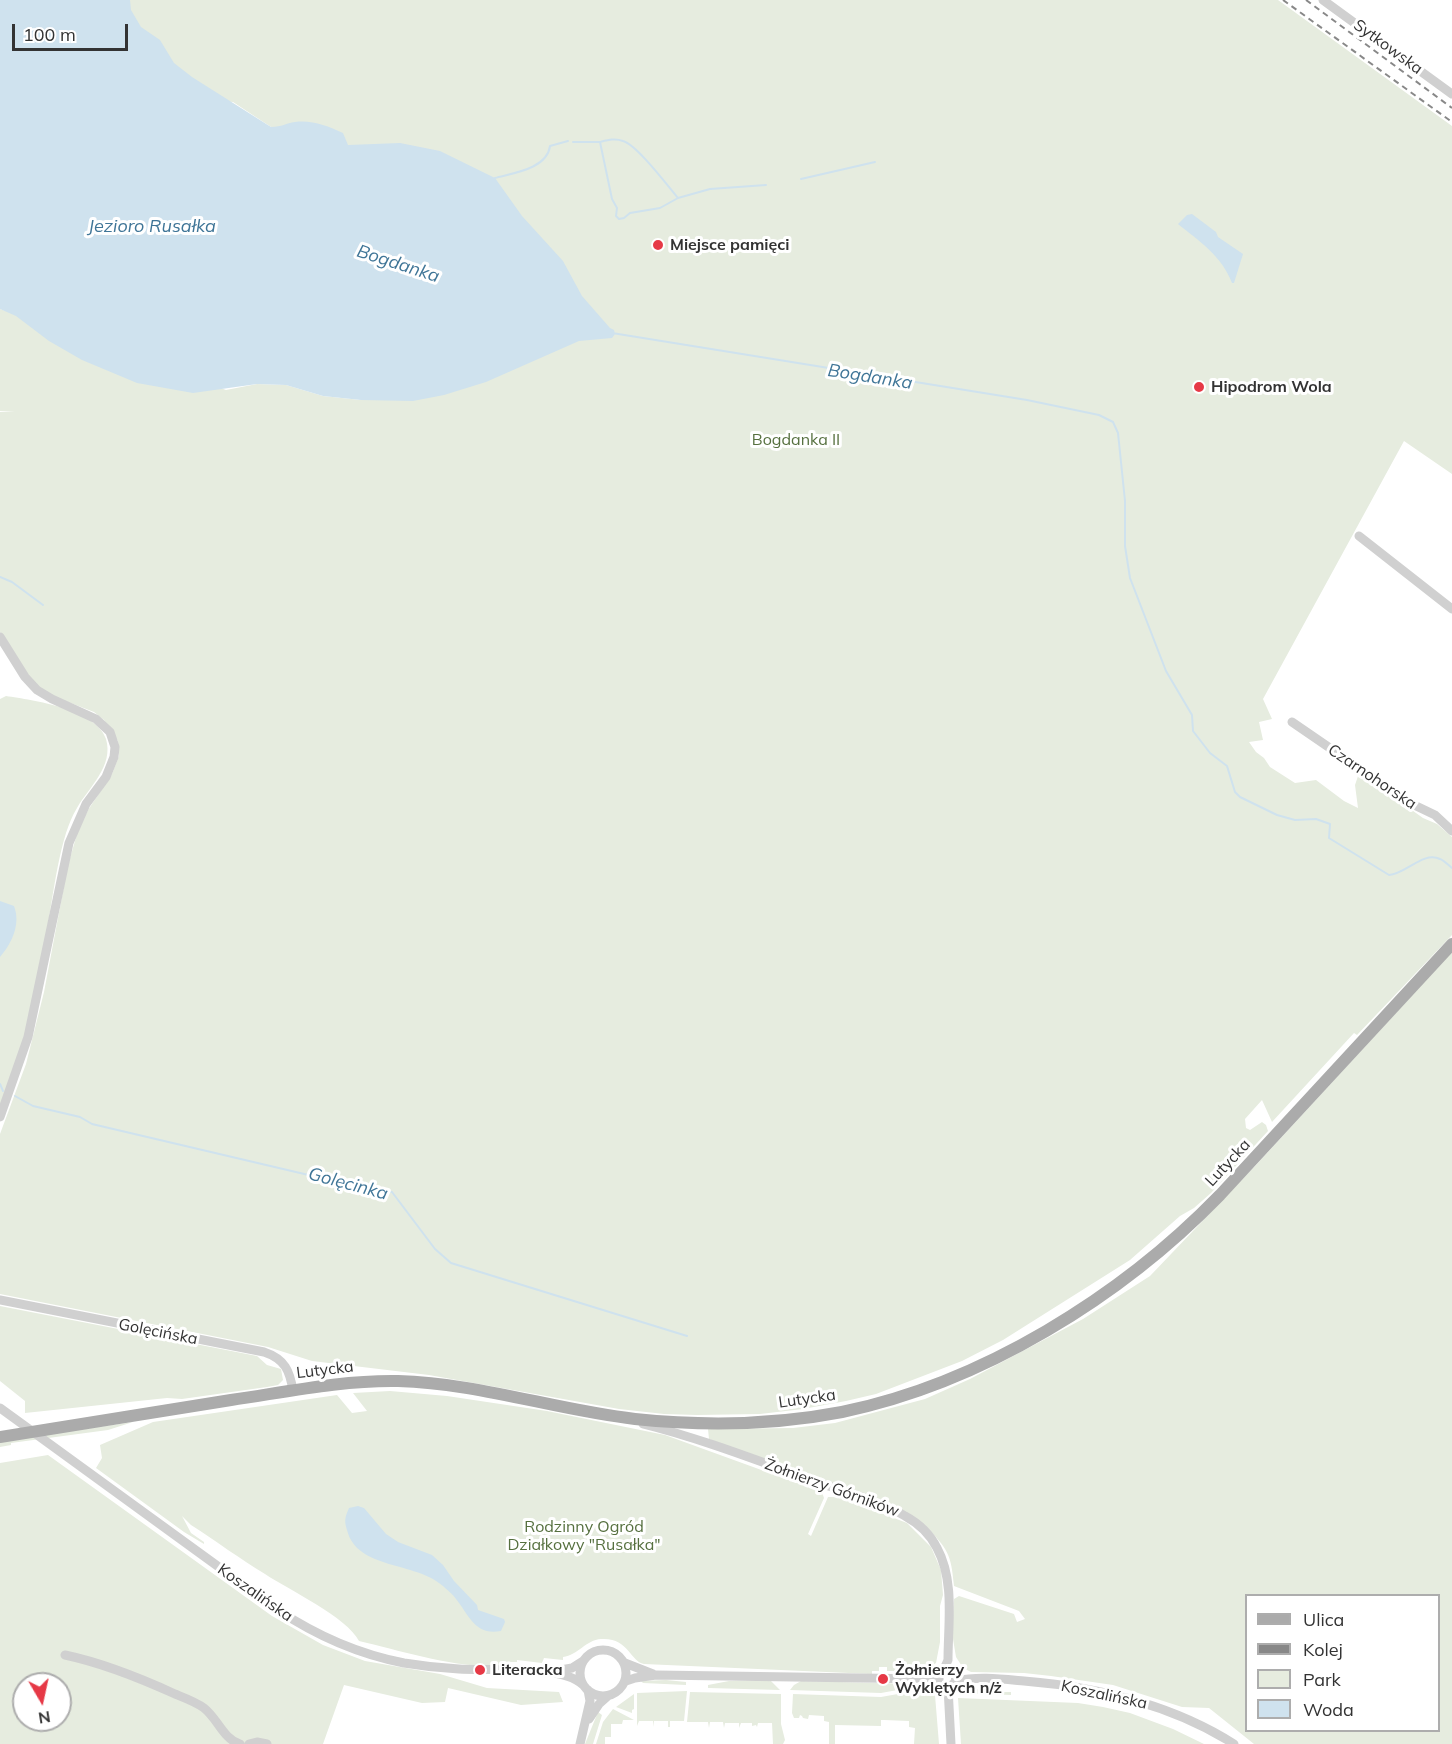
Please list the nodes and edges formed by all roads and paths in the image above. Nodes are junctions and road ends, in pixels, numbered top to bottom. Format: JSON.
{"nodes":[{"id":1,"x":1323,"y":0,"type":"edge"},
{"id":2,"x":1452,"y":94,"type":"edge"},
{"id":3,"x":1359,"y":536,"type":"dead end"},
{"id":4,"x":1452,"y":609,"type":"edge"},
{"id":5,"x":0,"y":637,"type":"edge"},
{"id":6,"x":1292,"y":722,"type":"dead end"},
{"id":7,"x":1452,"y":831,"type":"edge"},
{"id":8,"x":1452,"y":944,"type":"edge"},
{"id":9,"x":0,"y":1117,"type":"edge"},
{"id":10,"x":0,"y":1300,"type":"edge"},
{"id":11,"x":293,"y":1391,"type":"junction"},
{"id":12,"x":1,"y":1409,"type":"edge"},
{"id":13,"x":605,"y":1415,"type":"junction"},
{"id":14,"x":704,"y":1422,"type":"junction"},
{"id":15,"x":0,"y":1437,"type":"edge"},
{"id":16,"x":709,"y":1443,"type":"junction"},
{"id":17,"x":65,"y":1655,"type":"dead end"},
{"id":18,"x":583,"y":1661,"type":"junction"},
{"id":19,"x":625,"y":1663,"type":"junction"},
{"id":20,"x":552,"y":1672,"type":"junction"},
{"id":21,"x":656,"y":1676,"type":"junction"},
{"id":22,"x":947,"y":1676,"type":"junction"},
{"id":23,"x":626,"y":1681,"type":"junction"},
{"id":24,"x":586,"y":1688,"type":"junction"},
{"id":25,"x":608,"y":1695,"type":"junction"},
{"id":26,"x":586,"y":1724,"type":"junction"},
{"id":27,"x":240,"y":1744,"type":"edge"},
{"id":28,"x":249,"y":1744,"type":"edge"},
{"id":29,"x":267,"y":1744,"type":"edge"},
{"id":30,"x":580,"y":1744,"type":"edge"},
{"id":31,"x":951,"y":1744,"type":"edge"},
{"id":32,"x":1234,"y":1744,"type":"edge"}],
"edges":[{"from":1,"to":2,"type":"street","name":"Sytkowska"},
{"from":3,"to":4,"type":"street"},
{"from":5,"to":9,"type":"street"},
{"from":6,"to":7,"type":"street","name":"Czarnohorska"},
{"from":8,"to":14,"type":"main road","name":"Lutycka"},
{"from":10,"to":11,"type":"street","name":"Golęcińska"},
{"from":11,"to":13,"type":"main road","name":"Lutycka"},
{"from":11,"to":15,"type":"main road","name":"Lutycka"},
{"from":12,"to":20,"type":"street","name":"Koszalińska"},
{"from":13,"to":14,"type":"main road","name":"Lutycka"},
{"from":13,"to":16,"type":"street","name":"Żołnierzy Górników"},
{"from":14,"to":16,"type":"street"},
{"from":16,"to":22,"type":"street","name":"Żołnierzy Górników"},
{"from":17,"to":27,"type":"street"},
{"from":18,"to":19,"type":"street"},
{"from":18,"to":20,"type":"street","name":"Koszalińska"},
{"from":18,"to":24,"type":"street"},
{"from":19,"to":21,"type":"street","name":"Koszalińska"},
{"from":19,"to":23,"type":"street"},
{"from":20,"to":24,"type":"street","name":"Koszalińska"},
{"from":21,"to":22,"type":"street","name":"Koszalińska"},
{"from":21,"to":23,"type":"street","name":"Koszalińska"},
{"from":22,"to":31,"type":"street","name":"Żołnierzy Górników"},
{"from":22,"to":32,"type":"street","name":"Koszalińska"},
{"from":23,"to":25,"type":"street"},
{"from":24,"to":25,"type":"street"},
{"from":24,"to":26,"type":"street"},
{"from":25,"to":26,"type":"street"},
{"from":26,"to":30,"type":"street"},
{"from":28,"to":29,"type":"street"}]}
